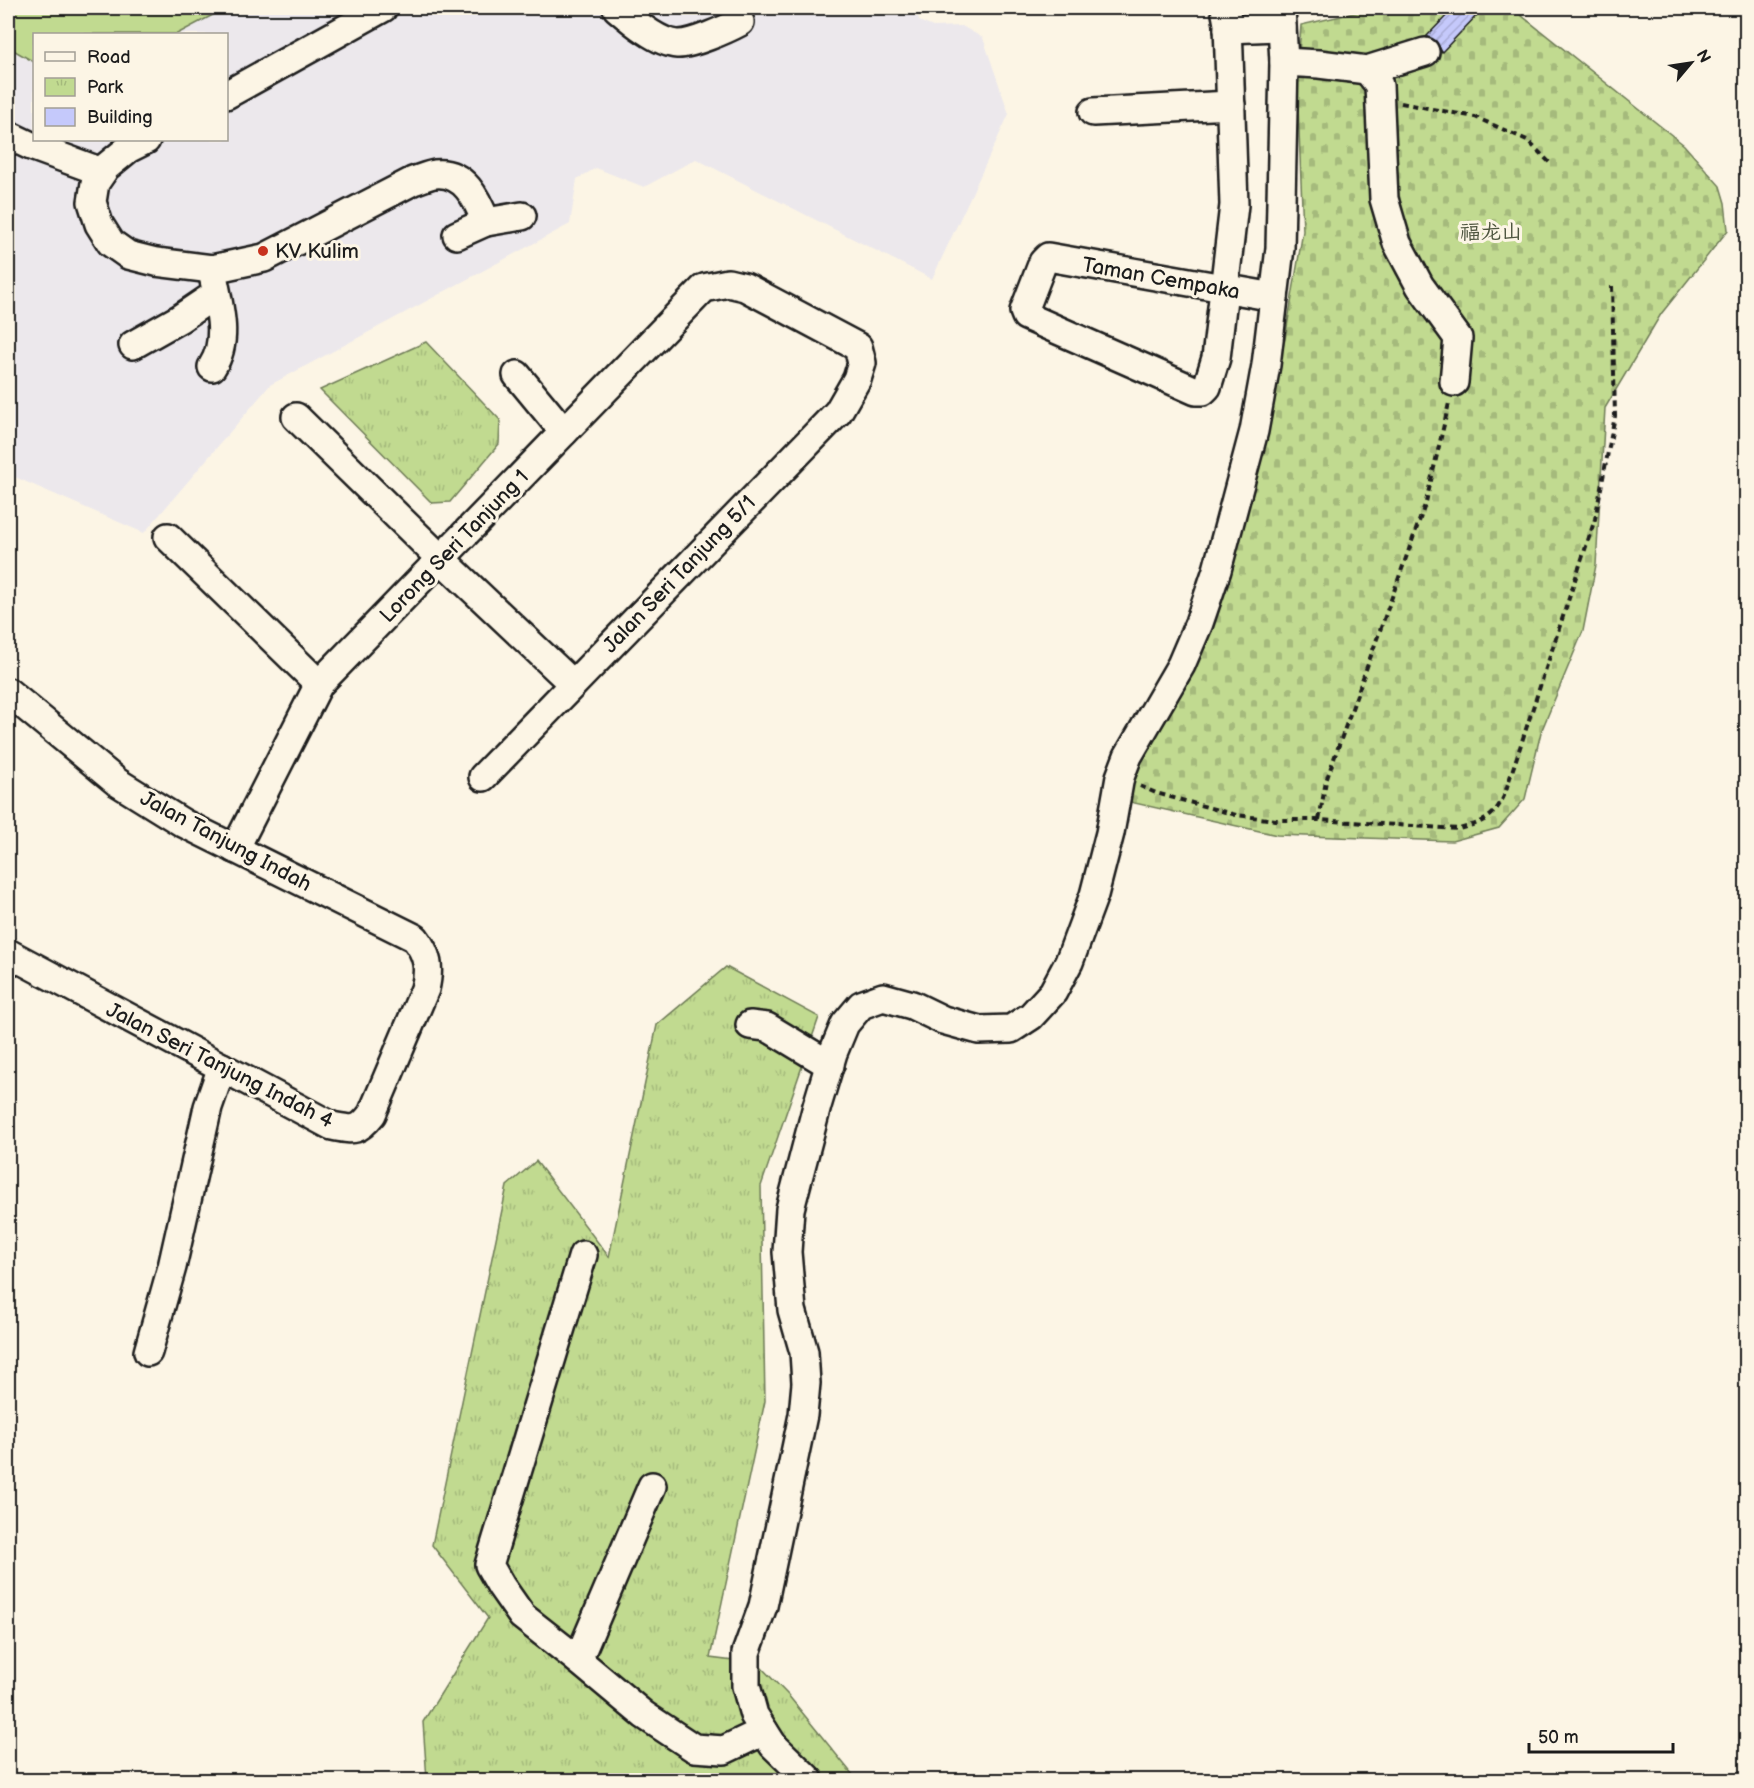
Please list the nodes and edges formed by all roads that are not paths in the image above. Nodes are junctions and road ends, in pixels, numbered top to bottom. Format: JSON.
{"nodes":[{"id":1,"x":383,"y":8,"type":"edge"},
{"id":2,"x":617,"y":8,"type":"edge"},
{"id":3,"x":1281,"y":17,"type":"edge"},
{"id":4,"x":1226,"y":18,"type":"edge"},
{"id":5,"x":740,"y":22,"type":"dead end"},
{"id":6,"x":1425,"y":52,"type":"dead end"},
{"id":7,"x":1284,"y":62,"type":"junction"},
{"id":8,"x":1367,"y":70,"type":"junction"},
{"id":9,"x":228,"y":93,"type":"edge"},
{"id":10,"x":1231,"y":105,"type":"junction"},
{"id":11,"x":1093,"y":112,"type":"dead end"},
{"id":12,"x":8,"y":135,"type":"edge"},
{"id":13,"x":144,"y":141,"type":"edge"},
{"id":14,"x":102,"y":172,"type":"junction"},
{"id":15,"x":522,"y":216,"type":"dead end"},
{"id":16,"x":486,"y":222,"type":"junction"},
{"id":17,"x":457,"y":234,"type":"dead end"},
{"id":18,"x":214,"y":281,"type":"junction"},
{"id":19,"x":722,"y":283,"type":"joint"},
{"id":20,"x":1225,"y":290,"type":"junction"},
{"id":21,"x":1274,"y":297,"type":"junction"},
{"id":22,"x":133,"y":345,"type":"dead end"},
{"id":23,"x":212,"y":367,"type":"dead end"},
{"id":24,"x":517,"y":375,"type":"dead end"},
{"id":25,"x":1454,"y":382,"type":"road end"},
{"id":26,"x":296,"y":417,"type":"dead end"},
{"id":27,"x":564,"y":432,"type":"junction"},
{"id":28,"x":168,"y":537,"type":"dead end"},
{"id":29,"x":441,"y":559,"type":"junction"},
{"id":30,"x":320,"y":684,"type":"junction"},
{"id":31,"x":573,"y":684,"type":"junction"},
{"id":32,"x":8,"y":692,"type":"edge"},
{"id":33,"x":483,"y":777,"type":"dead end"},
{"id":34,"x":235,"y":849,"type":"junction"},
{"id":35,"x":425,"y":951,"type":"joint"},
{"id":36,"x":8,"y":952,"type":"edge"},
{"id":37,"x":750,"y":1025,"type":"dead end"},
{"id":38,"x":830,"y":1065,"type":"junction"},
{"id":39,"x":222,"y":1067,"type":"junction"},
{"id":40,"x":583,"y":1255,"type":"dead end"},
{"id":41,"x":148,"y":1352,"type":"dead end"},
{"id":42,"x":652,"y":1486,"type":"dead end"},
{"id":43,"x":578,"y":1660,"type":"junction"},
{"id":44,"x":764,"y":1731,"type":"junction"},
{"id":45,"x":809,"y":1780,"type":"edge"}],
"edges":[{"from":1,"to":9,"type":"street"},
{"from":2,"to":5,"type":"street"},
{"from":3,"to":4,"type":"street"},
{"from":3,"to":7,"type":"street"},
{"from":4,"to":10,"type":"street"},
{"from":6,"to":8,"type":"street"},
{"from":7,"to":8,"type":"street"},
{"from":7,"to":21,"type":"street"},
{"from":8,"to":25,"type":"street"},
{"from":10,"to":11,"type":"street"},
{"from":10,"to":20,"type":"street"},
{"from":12,"to":14,"type":"street"},
{"from":13,"to":14,"type":"street"},
{"from":14,"to":18,"type":"street"},
{"from":15,"to":16,"type":"street"},
{"from":16,"to":17,"type":"street"},
{"from":16,"to":18,"type":"street"},
{"from":18,"to":22,"type":"street"},
{"from":18,"to":23,"type":"street"},
{"from":19,"to":27,"type":"street","name":"Lorong Seri Tanjung 1"},
{"from":19,"to":31,"type":"street","name":"Jalan Seri Tanjung 5/1"},
{"from":20,"to":20,"type":"street","name":"Taman Cempaka"},
{"from":20,"to":21,"type":"street","name":"Taman Cempaka"},
{"from":21,"to":38,"type":"street"},
{"from":24,"to":27,"type":"street"},
{"from":26,"to":29,"type":"street"},
{"from":27,"to":29,"type":"street","name":"Lorong Seri Tanjung 1"},
{"from":28,"to":30,"type":"street"},
{"from":29,"to":30,"type":"street","name":"Lorong Seri Tanjung 1"},
{"from":29,"to":31,"type":"street"},
{"from":30,"to":34,"type":"street","name":"Lorong Seri Tanjung 1"},
{"from":31,"to":33,"type":"street","name":"Jalan Seri Tanjung 5/1"},
{"from":32,"to":34,"type":"street","name":"Jalan Tanjung Indah"},
{"from":34,"to":35,"type":"street","name":"Jalan Tanjung Indah"},
{"from":35,"to":39,"type":"street","name":"Jalan Seri Tanjung Indah 4"},
{"from":36,"to":39,"type":"street","name":"Jalan Seri Tanjung Indah 4"},
{"from":37,"to":38,"type":"street"},
{"from":38,"to":44,"type":"street"},
{"from":39,"to":41,"type":"street"},
{"from":40,"to":43,"type":"street"},
{"from":42,"to":43,"type":"street"},
{"from":43,"to":44,"type":"street"},
{"from":44,"to":45,"type":"street"}]}
